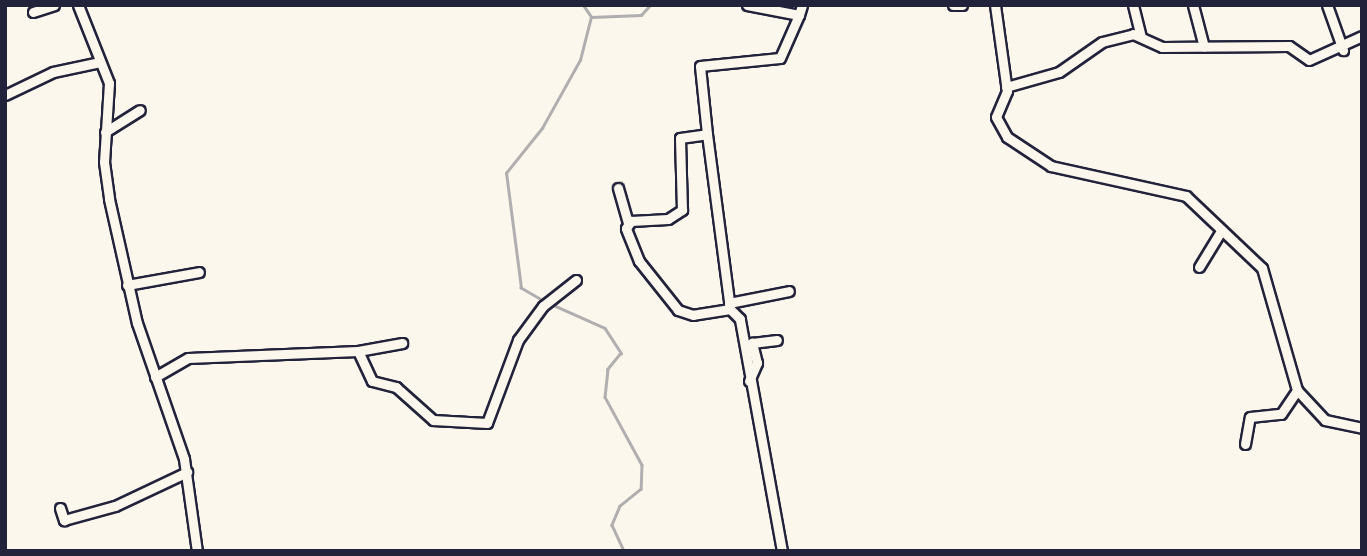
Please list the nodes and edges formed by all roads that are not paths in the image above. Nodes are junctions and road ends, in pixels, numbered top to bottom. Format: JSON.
{"nodes":[{"id":1,"x":54,"y":5,"type":"edge"},
{"id":2,"x":78,"y":5,"type":"edge"},
{"id":3,"x":747,"y":5,"type":"edge"},
{"id":4,"x":953,"y":5,"type":"edge"},
{"id":5,"x":962,"y":5,"type":"edge"},
{"id":6,"x":995,"y":5,"type":"edge"},
{"id":7,"x":1133,"y":5,"type":"edge"},
{"id":8,"x":1193,"y":5,"type":"edge"},
{"id":9,"x":1327,"y":5,"type":"edge"},
{"id":10,"x":801,"y":10,"type":"edge"},
{"id":11,"x":33,"y":12,"type":"dead end"},
{"id":12,"x":1362,"y":36,"type":"edge"},
{"id":13,"x":1141,"y":37,"type":"junction"},
{"id":14,"x":1204,"y":47,"type":"junction"},
{"id":15,"x":1343,"y":50,"type":"junction"},
{"id":16,"x":100,"y":62,"type":"junction"},
{"id":17,"x":1006,"y":86,"type":"junction"},
{"id":18,"x":5,"y":94,"type":"edge"},
{"id":19,"x":140,"y":110,"type":"dead end"},
{"id":20,"x":105,"y":132,"type":"junction"},
{"id":21,"x":707,"y":134,"type":"junction"},
{"id":22,"x":618,"y":188,"type":"dead end"},
{"id":23,"x":628,"y":223,"type":"junction"},
{"id":24,"x":1221,"y":231,"type":"junction"},
{"id":25,"x":1199,"y":267,"type":"dead end"},
{"id":26,"x":199,"y":272,"type":"dead end"},
{"id":27,"x":576,"y":280,"type":"dead end"},
{"id":28,"x":128,"y":285,"type":"junction"},
{"id":29,"x":789,"y":292,"type":"dead end"},
{"id":30,"x":730,"y":306,"type":"junction"},
{"id":31,"x":777,"y":340,"type":"dead end"},
{"id":32,"x":402,"y":343,"type":"dead end"},
{"id":33,"x":358,"y":351,"type":"junction"},
{"id":34,"x":155,"y":377,"type":"junction"},
{"id":35,"x":748,"y":383,"type":"junction"},
{"id":36,"x":1297,"y":390,"type":"junction"},
{"id":37,"x":1362,"y":428,"type":"edge"},
{"id":38,"x":1245,"y":444,"type":"dead end"},
{"id":39,"x":187,"y":472,"type":"junction"},
{"id":40,"x":60,"y":508,"type":"dead end"},
{"id":41,"x":197,"y":551,"type":"edge"},
{"id":42,"x":782,"y":551,"type":"edge"}],
"edges":[{"from":1,"to":11,"type":"street"},
{"from":2,"to":16,"type":"street"},
{"from":3,"to":10,"type":"street"},
{"from":4,"to":5,"type":"street"},
{"from":6,"to":17,"type":"street"},
{"from":7,"to":13,"type":"street"},
{"from":8,"to":14,"type":"street"},
{"from":9,"to":15,"type":"street"},
{"from":10,"to":21,"type":"street"},
{"from":12,"to":15,"type":"street"},
{"from":13,"to":14,"type":"street"},
{"from":13,"to":17,"type":"street"},
{"from":14,"to":15,"type":"street"},
{"from":16,"to":18,"type":"street"},
{"from":16,"to":20,"type":"street"},
{"from":17,"to":24,"type":"street"},
{"from":19,"to":20,"type":"street"},
{"from":20,"to":28,"type":"street"},
{"from":21,"to":23,"type":"street"},
{"from":21,"to":30,"type":"street"},
{"from":22,"to":23,"type":"street"},
{"from":23,"to":30,"type":"street"},
{"from":24,"to":25,"type":"street"},
{"from":24,"to":36,"type":"street"},
{"from":26,"to":28,"type":"street"},
{"from":27,"to":33,"type":"street"},
{"from":28,"to":34,"type":"street"},
{"from":29,"to":30,"type":"street"},
{"from":30,"to":35,"type":"street"},
{"from":31,"to":35,"type":"street"},
{"from":32,"to":33,"type":"street"},
{"from":33,"to":34,"type":"street"},
{"from":34,"to":39,"type":"street"},
{"from":35,"to":42,"type":"street"},
{"from":36,"to":37,"type":"street"},
{"from":36,"to":38,"type":"street"},
{"from":39,"to":40,"type":"street"},
{"from":39,"to":41,"type":"street"}]}
